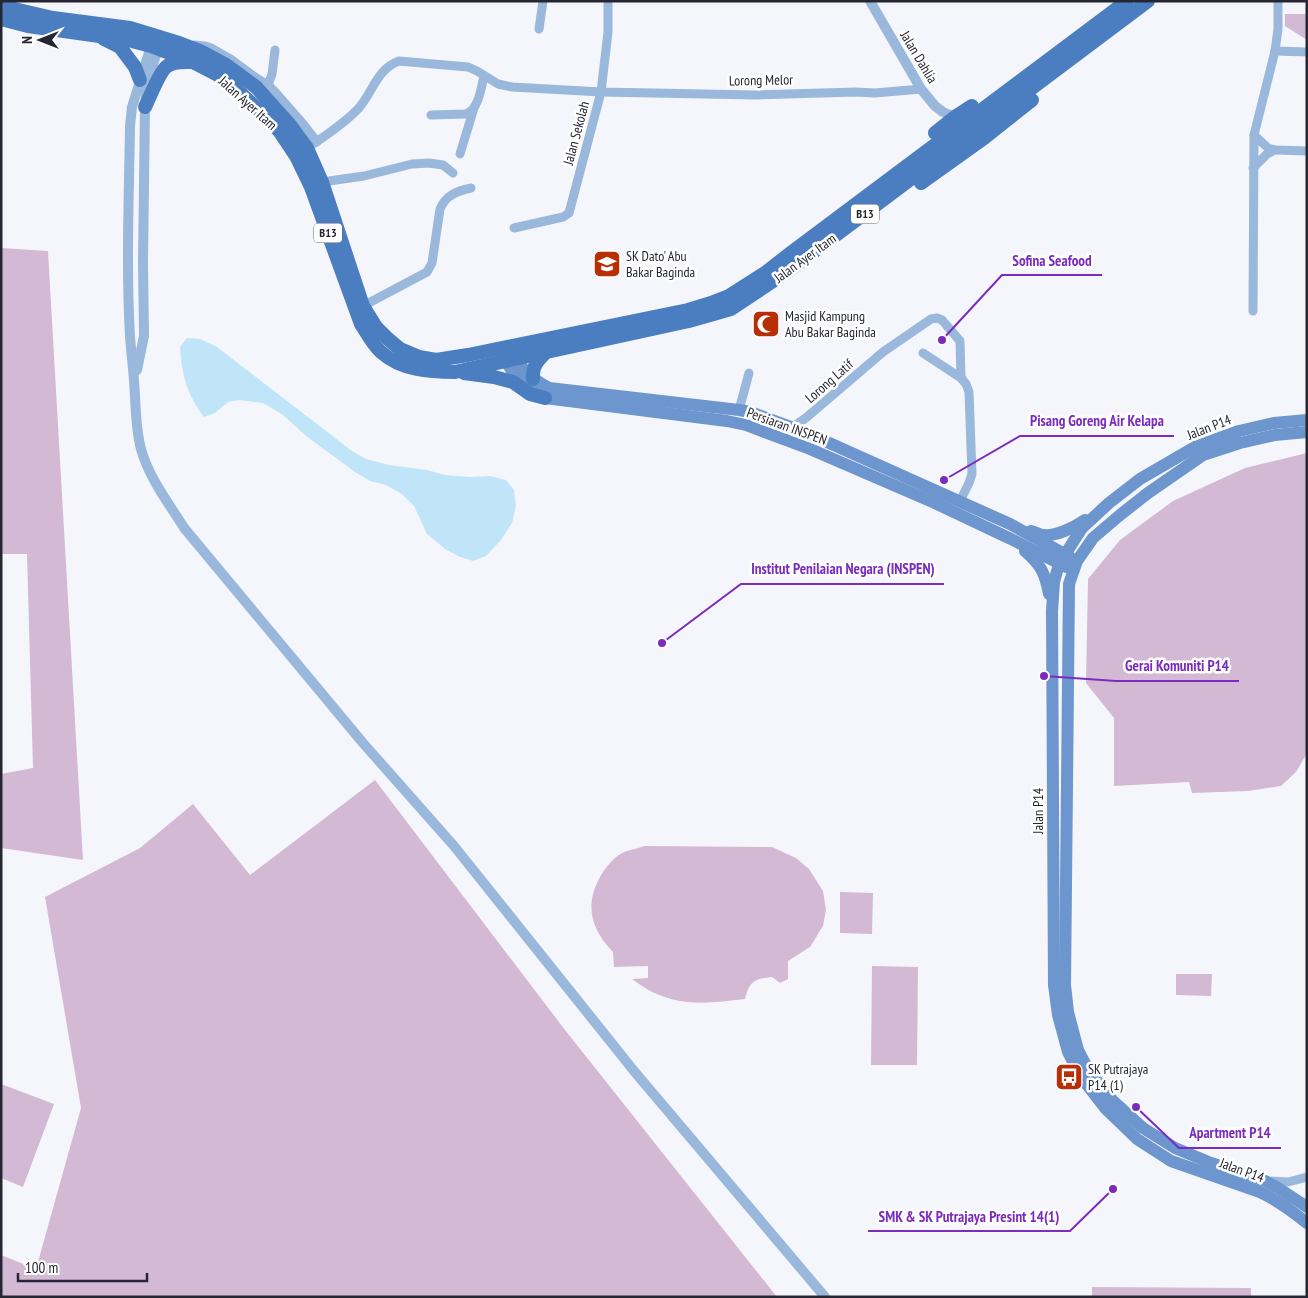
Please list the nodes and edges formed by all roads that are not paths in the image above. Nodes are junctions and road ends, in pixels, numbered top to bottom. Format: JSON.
{"nodes":[{"id":1,"x":543,"y":1,"type":"edge"},
{"id":2,"x":608,"y":1,"type":"edge"},
{"id":3,"x":870,"y":1,"type":"edge"},
{"id":4,"x":1127,"y":1,"type":"edge"},
{"id":5,"x":1148,"y":1,"type":"edge"},
{"id":6,"x":1278,"y":1,"type":"edge"},
{"id":7,"x":1,"y":6,"type":"edge"},
{"id":8,"x":1,"y":18,"type":"edge"},
{"id":9,"x":539,"y":29,"type":"dead end"},
{"id":10,"x":96,"y":35,"type":"junction"},
{"id":11,"x":178,"y":43,"type":"junction"},
{"id":12,"x":156,"y":44,"type":"junction"},
{"id":13,"x":275,"y":50,"type":"dead end"},
{"id":14,"x":1275,"y":52,"type":"junction"},
{"id":15,"x":1307,"y":52,"type":"edge"},
{"id":16,"x":1055,"y":54,"type":"junction"},
{"id":17,"x":194,"y":62,"type":"junction"},
{"id":18,"x":484,"y":76,"type":"junction"},
{"id":19,"x":140,"y":80,"type":"junction"},
{"id":20,"x":268,"y":85,"type":"junction"},
{"id":21,"x":920,"y":89,"type":"junction"},
{"id":22,"x":601,"y":92,"type":"junction"},
{"id":23,"x":145,"y":107,"type":"junction"},
{"id":24,"x":474,"y":107,"type":"junction"},
{"id":25,"x":431,"y":114,"type":"dead end"},
{"id":26,"x":954,"y":117,"type":"junction"},
{"id":27,"x":1254,"y":136,"type":"junction"},
{"id":28,"x":312,"y":145,"type":"junction"},
{"id":29,"x":1275,"y":150,"type":"junction"},
{"id":30,"x":1307,"y":151,"type":"edge"},
{"id":31,"x":460,"y":154,"type":"dead end"},
{"id":32,"x":1253,"y":168,"type":"junction"},
{"id":33,"x":453,"y":173,"type":"dead end"},
{"id":34,"x":322,"y":182,"type":"junction"},
{"id":35,"x":471,"y":188,"type":"dead end"},
{"id":36,"x":514,"y":228,"type":"dead end"},
{"id":37,"x":792,"y":252,"type":"junction"},
{"id":38,"x":143,"y":262,"type":"junction"},
{"id":39,"x":128,"y":263,"type":"junction"},
{"id":40,"x":363,"y":306,"type":"junction"},
{"id":41,"x":1253,"y":311,"type":"dead end"},
{"id":42,"x":547,"y":351,"type":"junction"},
{"id":43,"x":509,"y":353,"type":"junction"},
{"id":44,"x":922,"y":353,"type":"dead end"},
{"id":45,"x":454,"y":372,"type":"junction"},
{"id":46,"x":749,"y":373,"type":"dead end"},
{"id":47,"x":961,"y":378,"type":"junction"},
{"id":48,"x":532,"y":379,"type":"junction"},
{"id":49,"x":135,"y":384,"type":"junction"},
{"id":50,"x":545,"y":398,"type":"junction"},
{"id":51,"x":738,"y":410,"type":"junction"},
{"id":52,"x":1307,"y":420,"type":"edge"},
{"id":53,"x":793,"y":427,"type":"junction"},
{"id":54,"x":1307,"y":432,"type":"edge"},
{"id":55,"x":960,"y":501,"type":"junction"},
{"id":56,"x":1109,"y":503,"type":"junction"},
{"id":57,"x":1010,"y":524,"type":"junction"},
{"id":58,"x":1011,"y":539,"type":"junction"},
{"id":59,"x":1062,"y":559,"type":"junction"},
{"id":60,"x":1075,"y":565,"type":"junction"},
{"id":61,"x":1052,"y":611,"type":"junction"},
{"id":62,"x":1307,"y":1177,"type":"edge"},
{"id":63,"x":1265,"y":1181,"type":"junction"},
{"id":64,"x":1307,"y":1207,"type":"edge"},
{"id":65,"x":1307,"y":1223,"type":"edge"},
{"id":66,"x":825,"y":1297,"type":"edge"}],
"edges":[{"from":1,"to":9,"type":"street"},
{"from":2,"to":22,"type":"street","name":"Jalan Sekolah"},
{"from":3,"to":21,"type":"street","name":"Jalan Dahlia"},
{"from":4,"to":16,"type":"main road","name":"Jalan Ayer Itam","number":"B13"},
{"from":5,"to":42,"type":"main road","name":"Jalan Ayer Itam","number":"B13"},
{"from":6,"to":14,"type":"street"},
{"from":7,"to":12,"type":"main road","name":"Jalan Ayer Itam","number":"B13"},
{"from":8,"to":10,"type":"main road","name":"Jalan Ayer Itam","number":"B13"},
{"from":10,"to":12,"type":"main road","name":"Jalan Ayer Itam","number":"B13"},
{"from":10,"to":19,"type":"main road"},
{"from":11,"to":12,"type":"main road","number":"B13"},
{"from":11,"to":20,"type":"street"},
{"from":11,"to":28,"type":"main road","name":"Jalan Ayer Itam","number":"B13"},
{"from":12,"to":17,"type":"main road","name":"Jalan Ayer Itam","number":"B13"},
{"from":12,"to":19,"type":"street"},
{"from":12,"to":23,"type":"street"},
{"from":13,"to":20,"type":"street"},
{"from":14,"to":15,"type":"street"},
{"from":14,"to":27,"type":"street"},
{"from":16,"to":26,"type":"main road"},
{"from":16,"to":37,"type":"main road","name":"Jalan Ayer Itam","number":"B13"},
{"from":17,"to":23,"type":"main road"},
{"from":17,"to":45,"type":"main road","name":"Jalan Ayer Itam","number":"B13"},
{"from":18,"to":22,"type":"street","name":"Lorong Melor"},
{"from":18,"to":24,"type":"street"},
{"from":18,"to":28,"type":"street","name":"Lorong Melor"},
{"from":19,"to":39,"type":"street"},
{"from":20,"to":28,"type":"street"},
{"from":21,"to":22,"type":"street","name":"Lorong Melor"},
{"from":21,"to":26,"type":"street","name":"Jalan Dahlia"},
{"from":22,"to":36,"type":"street","name":"Jalan Sekolah"},
{"from":23,"to":38,"type":"street"},
{"from":24,"to":25,"type":"street"},
{"from":24,"to":31,"type":"street"},
{"from":26,"to":37,"type":"main road"},
{"from":27,"to":29,"type":"street"},
{"from":27,"to":32,"type":"street"},
{"from":28,"to":34,"type":"main road","name":"Jalan Ayer Itam","number":"B13"},
{"from":29,"to":30,"type":"street"},
{"from":29,"to":32,"type":"street"},
{"from":32,"to":41,"type":"street"},
{"from":33,"to":34,"type":"street"},
{"from":34,"to":40,"type":"main road","name":"Jalan Ayer Itam","number":"B13"},
{"from":35,"to":40,"type":"street"},
{"from":37,"to":43,"type":"main road","name":"Jalan Ayer Itam","number":"B13"},
{"from":38,"to":39,"type":"street"},
{"from":38,"to":49,"type":"street"},
{"from":39,"to":49,"type":"street"},
{"from":40,"to":43,"type":"main road","name":"Jalan Ayer Itam","number":"B13"},
{"from":42,"to":43,"type":"main road","number":"B13"},
{"from":42,"to":48,"type":"main road"},
{"from":43,"to":45,"type":"main road","name":"Jalan Ayer Itam","number":"B13"},
{"from":43,"to":48,"type":"main road"},
{"from":43,"to":50,"type":"main road","name":"Persiaran INSPEN"},
{"from":44,"to":47,"type":"street"},
{"from":45,"to":50,"type":"main road"},
{"from":46,"to":51,"type":"street"},
{"from":47,"to":53,"type":"street","name":"Lorong Latif"},
{"from":47,"to":55,"type":"street"},
{"from":48,"to":51,"type":"main road","name":"Persiaran INSPEN"},
{"from":49,"to":66,"type":"street"},
{"from":50,"to":58,"type":"main road","name":"Persiaran INSPEN"},
{"from":51,"to":53,"type":"main road","name":"Persiaran INSPEN"},
{"from":52,"to":56,"type":"main road","name":"Jalan P14"},
{"from":53,"to":55,"type":"main road","name":"Persiaran INSPEN"},
{"from":54,"to":60,"type":"main road","name":"Jalan P14"},
{"from":55,"to":57,"type":"main road","name":"Persiaran INSPEN"},
{"from":56,"to":57,"type":"main road"},
{"from":56,"to":59,"type":"main road","name":"Jalan P14"},
{"from":57,"to":59,"type":"main road"},
{"from":58,"to":59,"type":"main road"},
{"from":58,"to":61,"type":"main road"},
{"from":59,"to":60,"type":"main road"},
{"from":59,"to":61,"type":"main road","name":"Jalan P14"},
{"from":60,"to":63,"type":"main road","name":"Jalan P14"},
{"from":61,"to":65,"type":"main road","name":"Jalan P14"},
{"from":62,"to":63,"type":"street"},
{"from":63,"to":64,"type":"main road","name":"Jalan P14"}]}
